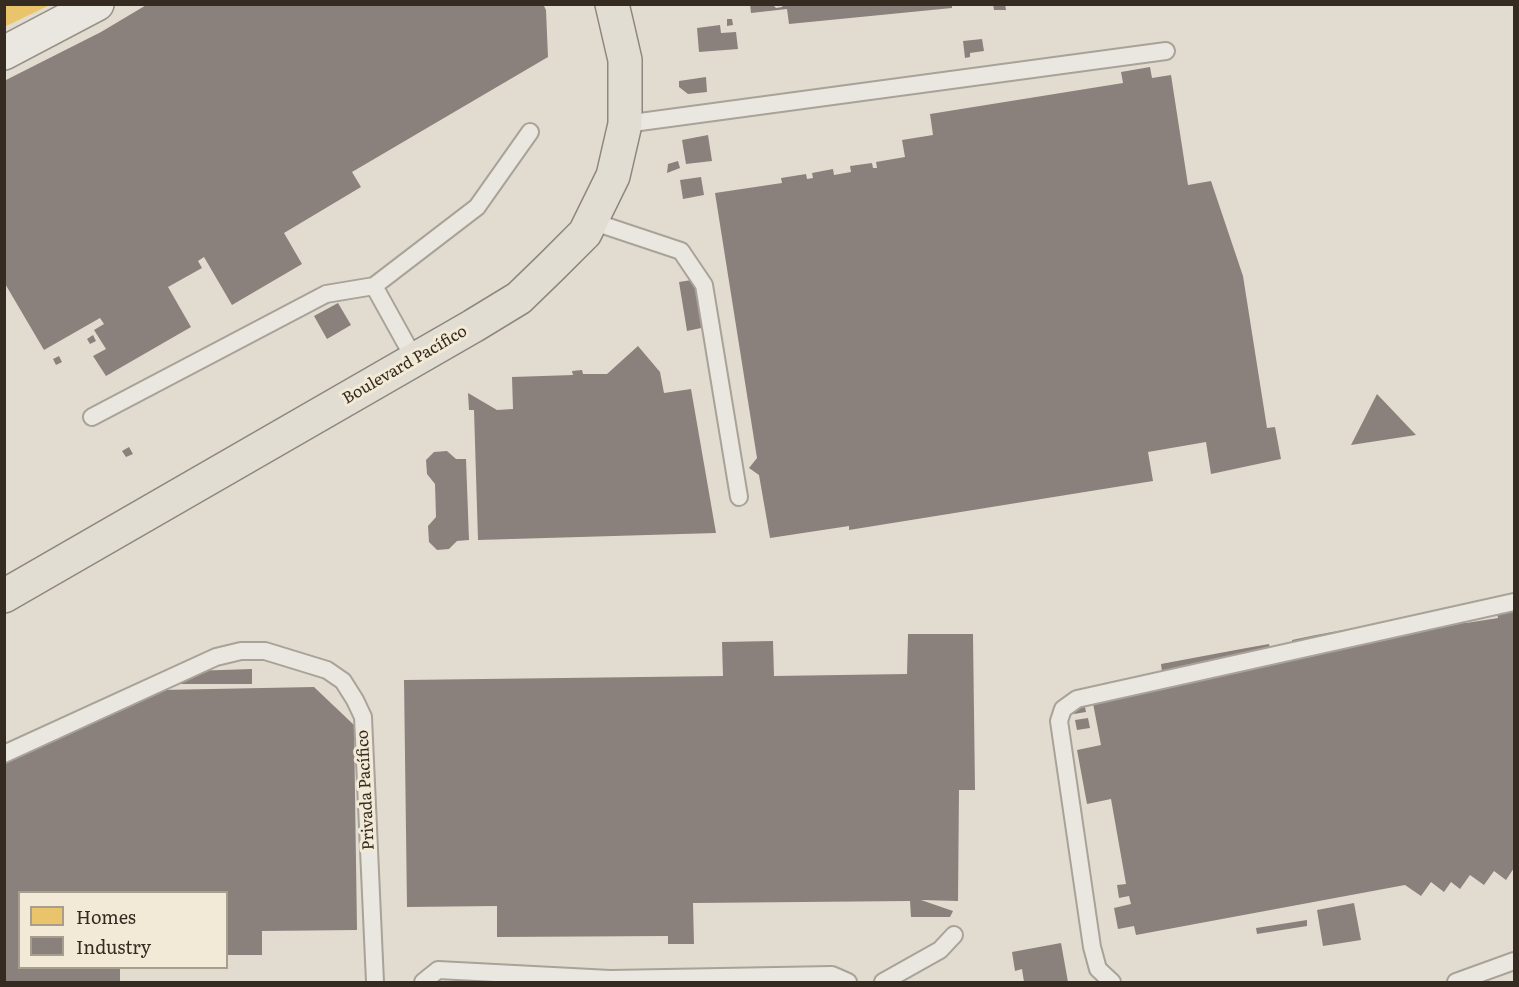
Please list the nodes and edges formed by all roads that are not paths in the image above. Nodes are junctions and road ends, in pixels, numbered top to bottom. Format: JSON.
{"nodes":[{"id":1,"x":97,"y":4,"type":"edge"},
{"id":2,"x":612,"y":4,"type":"edge"},
{"id":3,"x":1166,"y":51,"type":"dead end"},
{"id":4,"x":4,"y":53,"type":"edge"},
{"id":5,"x":625,"y":124,"type":"junction"},
{"id":6,"x":530,"y":132,"type":"dead end"},
{"id":7,"x":591,"y":220,"type":"junction"},
{"id":8,"x":374,"y":286,"type":"junction"},
{"id":9,"x":415,"y":360,"type":"junction"},
{"id":10,"x":92,"y":417,"type":"dead end"},
{"id":11,"x":739,"y":497,"type":"dead end"},
{"id":12,"x":4,"y":596,"type":"edge"},
{"id":13,"x":1515,"y":602,"type":"edge"},
{"id":14,"x":4,"y":754,"type":"edge"},
{"id":15,"x":954,"y":935,"type":"dead end"},
{"id":16,"x":1515,"y":961,"type":"edge"},
{"id":17,"x":672,"y":980,"type":"edge"},
{"id":18,"x":610,"y":981,"type":"edge"},
{"id":19,"x":375,"y":982,"type":"edge"},
{"id":20,"x":423,"y":982,"type":"edge"},
{"id":21,"x":848,"y":982,"type":"edge"},
{"id":22,"x":883,"y":982,"type":"edge"},
{"id":23,"x":1112,"y":982,"type":"edge"},
{"id":24,"x":1456,"y":982,"type":"edge"}],
"edges":[{"from":1,"to":4,"type":"street"},
{"from":2,"to":5,"type":"main road","name":"Boulevard Pacífico"},
{"from":3,"to":5,"type":"lane"},
{"from":5,"to":7,"type":"main road","name":"Boulevard Pacífico"},
{"from":6,"to":8,"type":"lane"},
{"from":7,"to":9,"type":"main road","name":"Boulevard Pacífico"},
{"from":7,"to":11,"type":"lane"},
{"from":8,"to":9,"type":"lane"},
{"from":8,"to":10,"type":"lane"},
{"from":9,"to":12,"type":"main road","name":"Boulevard Pacífico"},
{"from":13,"to":23,"type":"lane"},
{"from":14,"to":19,"type":"lane","name":"Privada Pacífico"},
{"from":15,"to":22,"type":"lane"},
{"from":16,"to":24,"type":"lane"},
{"from":17,"to":18,"type":"lane"},
{"from":17,"to":21,"type":"lane"},
{"from":18,"to":20,"type":"lane"}]}
